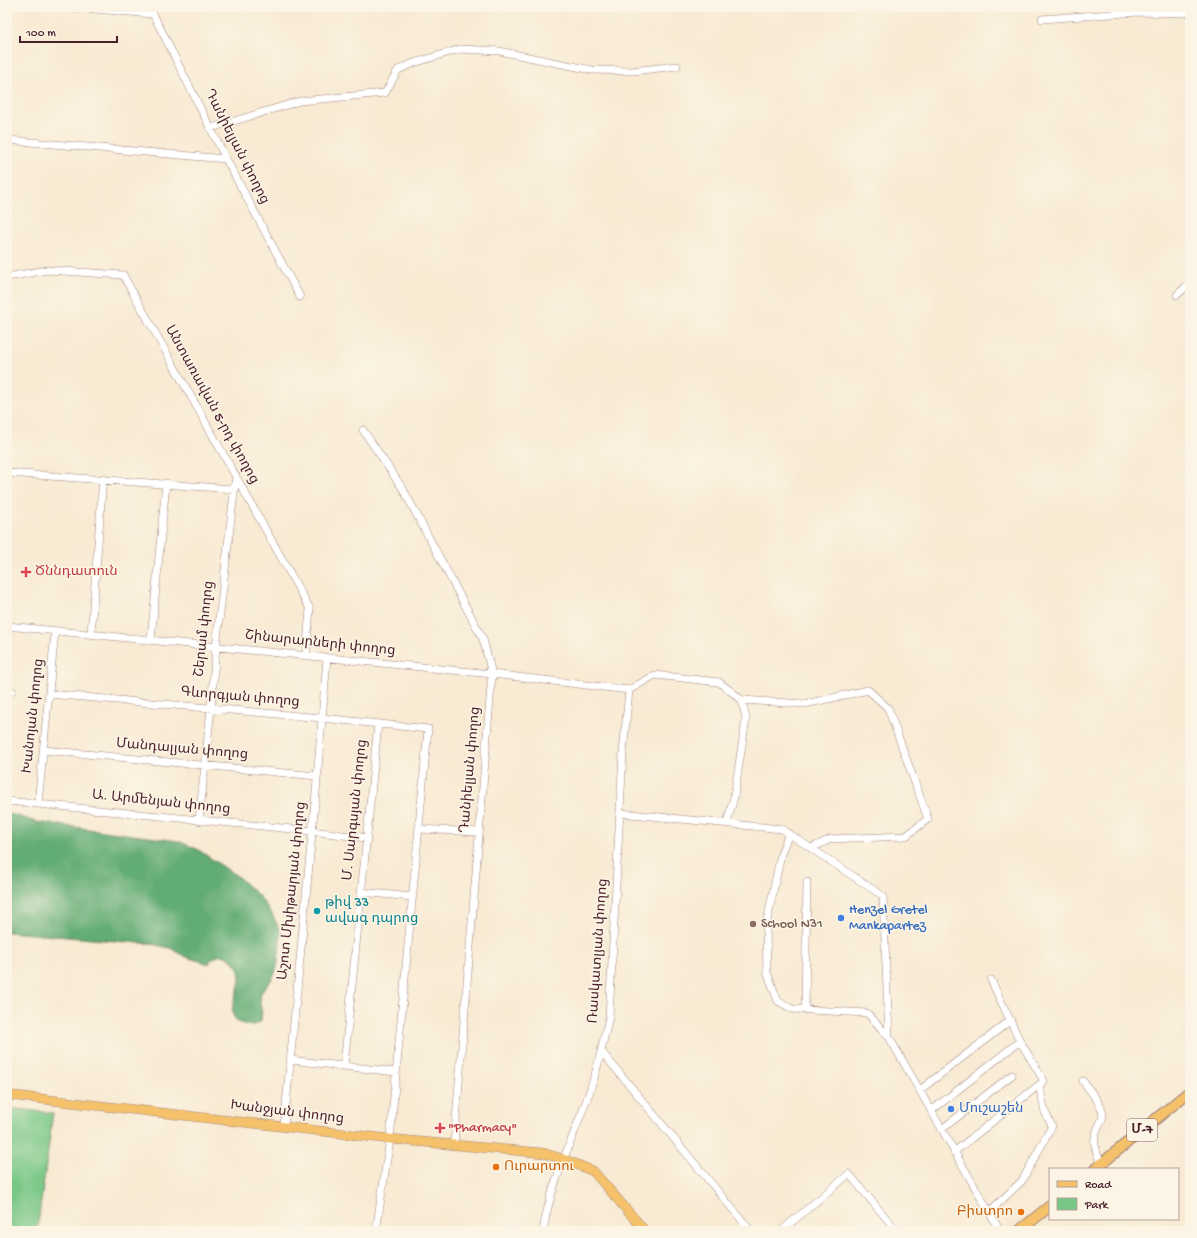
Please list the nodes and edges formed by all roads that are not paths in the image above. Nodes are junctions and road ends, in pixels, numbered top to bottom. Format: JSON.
{"nodes":[{"id":1,"x":72,"y":7,"type":"edge"},
{"id":2,"x":152,"y":10,"type":"edge"},
{"id":3,"x":1190,"y":13,"type":"edge"},
{"id":4,"x":1042,"y":19,"type":"dead end"},
{"id":5,"x":677,"y":66,"type":"dead end"},
{"id":6,"x":211,"y":128,"type":"junction"},
{"id":7,"x":7,"y":140,"type":"edge"},
{"id":8,"x":226,"y":159,"type":"junction"},
{"id":9,"x":7,"y":277,"type":"edge"},
{"id":10,"x":1190,"y":283,"type":"edge"},
{"id":11,"x":1177,"y":295,"type":"dead end"},
{"id":12,"x":300,"y":297,"type":"dead end"},
{"id":13,"x":363,"y":430,"type":"dead end"},
{"id":14,"x":7,"y":473,"type":"edge"},
{"id":15,"x":236,"y":476,"type":"junction"},
{"id":16,"x":103,"y":478,"type":"junction"},
{"id":17,"x":166,"y":483,"type":"junction"},
{"id":18,"x":234,"y":489,"type":"junction"},
{"id":19,"x":7,"y":626,"type":"edge"},
{"id":20,"x":55,"y":631,"type":"junction"},
{"id":21,"x":91,"y":634,"type":"junction"},
{"id":22,"x":151,"y":640,"type":"junction"},
{"id":23,"x":216,"y":647,"type":"junction"},
{"id":24,"x":306,"y":656,"type":"junction"},
{"id":25,"x":327,"y":658,"type":"junction"},
{"id":26,"x":492,"y":674,"type":"junction"},
{"id":27,"x":629,"y":690,"type":"junction"},
{"id":28,"x":49,"y":694,"type":"junction"},
{"id":29,"x":742,"y":700,"type":"junction"},
{"id":30,"x":211,"y":708,"type":"junction"},
{"id":31,"x":322,"y":718,"type":"junction"},
{"id":32,"x":378,"y":724,"type":"junction"},
{"id":33,"x":44,"y":750,"type":"junction"},
{"id":34,"x":205,"y":766,"type":"junction"},
{"id":35,"x":317,"y":776,"type":"junction"},
{"id":36,"x":7,"y":801,"type":"edge"},
{"id":37,"x":38,"y":804,"type":"junction"},
{"id":38,"x":620,"y":813,"type":"junction"},
{"id":39,"x":199,"y":821,"type":"junction"},
{"id":40,"x":727,"y":823,"type":"junction"},
{"id":41,"x":419,"y":829,"type":"junction"},
{"id":42,"x":312,"y":831,"type":"junction"},
{"id":43,"x":479,"y":832,"type":"junction"},
{"id":44,"x":788,"y":833,"type":"junction"},
{"id":45,"x":366,"y":838,"type":"junction"},
{"id":46,"x":811,"y":848,"type":"junction"},
{"id":47,"x":808,"y":882,"type":"dead end"},
{"id":48,"x":361,"y":892,"type":"junction"},
{"id":49,"x":412,"y":897,"type":"junction"},
{"id":50,"x":991,"y":980,"type":"dead end"},
{"id":51,"x":805,"y":1010,"type":"junction"},
{"id":52,"x":1011,"y":1020,"type":"junction"},
{"id":53,"x":889,"y":1037,"type":"junction"},
{"id":54,"x":1020,"y":1040,"type":"junction"},
{"id":55,"x":601,"y":1051,"type":"junction"},
{"id":56,"x":290,"y":1060,"type":"junction"},
{"id":57,"x":344,"y":1066,"type":"junction"},
{"id":58,"x":396,"y":1072,"type":"junction"},
{"id":59,"x":1012,"y":1075,"type":"dead end"},
{"id":60,"x":1083,"y":1081,"type":"dead end"},
{"id":61,"x":1039,"y":1085,"type":"junction"},
{"id":62,"x":920,"y":1090,"type":"junction"},
{"id":63,"x":1190,"y":1091,"type":"edge"},
{"id":64,"x":7,"y":1095,"type":"edge"},
{"id":65,"x":931,"y":1111,"type":"junction"},
{"id":66,"x":284,"y":1126,"type":"junction"},
{"id":67,"x":942,"y":1129,"type":"junction"},
{"id":68,"x":390,"y":1139,"type":"junction"},
{"id":69,"x":454,"y":1145,"type":"junction"},
{"id":70,"x":954,"y":1152,"type":"junction"},
{"id":71,"x":563,"y":1159,"type":"junction"},
{"id":72,"x":1098,"y":1167,"type":"edge"},
{"id":73,"x":1049,"y":1207,"type":"edge"},
{"id":74,"x":989,"y":1212,"type":"junction"},
{"id":75,"x":376,"y":1231,"type":"edge"},
{"id":76,"x":543,"y":1231,"type":"edge"},
{"id":77,"x":645,"y":1231,"type":"edge"},
{"id":78,"x":751,"y":1231,"type":"edge"},
{"id":79,"x":781,"y":1231,"type":"edge"},
{"id":80,"x":897,"y":1231,"type":"edge"},
{"id":81,"x":1000,"y":1231,"type":"edge"},
{"id":82,"x":1019,"y":1231,"type":"edge"}],
"edges":[{"from":1,"to":2,"type":"street"},
{"from":2,"to":6,"type":"street","name":"Դանիելյան փողոց"},
{"from":3,"to":4,"type":"street"},
{"from":5,"to":6,"type":"street"},
{"from":6,"to":8,"type":"street","name":"Դանիելյան փողոց"},
{"from":7,"to":8,"type":"street"},
{"from":8,"to":12,"type":"street","name":"Դանիելյան փողոց"},
{"from":9,"to":15,"type":"street","name":"Անտառավան 5-րդ փողոց"},
{"from":10,"to":11,"type":"street"},
{"from":13,"to":26,"type":"street","name":"Դանիելյան փողոց"},
{"from":14,"to":16,"type":"street"},
{"from":15,"to":18,"type":"street","name":"Շերամ փողոց"},
{"from":15,"to":24,"type":"street","name":"Անտառավան 5-րդ փողոց"},
{"from":16,"to":17,"type":"street"},
{"from":16,"to":21,"type":"street"},
{"from":17,"to":18,"type":"street"},
{"from":17,"to":22,"type":"street"},
{"from":18,"to":23,"type":"street","name":"Շերամ փողոց"},
{"from":19,"to":20,"type":"street","name":"Շինարարների փողոց"},
{"from":20,"to":21,"type":"street","name":"Շինարարների փողոց"},
{"from":20,"to":28,"type":"street","name":"Խանոյան փողոց"},
{"from":21,"to":22,"type":"street","name":"Շինարարների փողոց"},
{"from":22,"to":23,"type":"street","name":"Շինարարների փողոց"},
{"from":23,"to":24,"type":"street","name":"Շինարարների փողոց"},
{"from":23,"to":30,"type":"street","name":"Շերամ փողոց"},
{"from":24,"to":25,"type":"street","name":"Շինարարների փողոց"},
{"from":25,"to":26,"type":"street","name":"Շինարարների փողոց"},
{"from":25,"to":31,"type":"street","name":"Աշոտ Մխիթարյան փողոց"},
{"from":26,"to":27,"type":"street","name":"Շինարարների փողոց"},
{"from":26,"to":43,"type":"street","name":"Դանիելյան փողոց"},
{"from":27,"to":29,"type":"street"},
{"from":27,"to":38,"type":"street","name":"Ռասկատլյան փողոց"},
{"from":28,"to":30,"type":"street","name":"Գևորգյան փողոց"},
{"from":28,"to":33,"type":"street","name":"Խանոյան փողոց"},
{"from":29,"to":40,"type":"street"},
{"from":29,"to":46,"type":"street"},
{"from":30,"to":31,"type":"street","name":"Գևորգյան փողոց"},
{"from":30,"to":34,"type":"street","name":"Շերամ փողոց"},
{"from":31,"to":32,"type":"street","name":"Գևորգյան փողոց"},
{"from":31,"to":35,"type":"street","name":"Աշոտ Մխիթարյան փողոց"},
{"from":32,"to":41,"type":"street","name":"Գևորգյան փողոց"},
{"from":32,"to":45,"type":"street","name":"Մ. Սարգսյան փողոց"},
{"from":33,"to":34,"type":"street","name":"Մանդալյան փողոց"},
{"from":33,"to":37,"type":"street","name":"Խանոյան փողոց"},
{"from":34,"to":35,"type":"street","name":"Մանդալյան փողոց"},
{"from":34,"to":39,"type":"street","name":"Շերամ փողոց"},
{"from":35,"to":42,"type":"street","name":"Աշոտ Մխիթարյան փողոց"},
{"from":36,"to":37,"type":"street","name":"Ա. Արմենյան փողոց"},
{"from":37,"to":39,"type":"street","name":"Ա. Արմենյան փողոց"},
{"from":38,"to":40,"type":"street"},
{"from":38,"to":55,"type":"street","name":"Ռասկատլյան փողոց"},
{"from":39,"to":42,"type":"street","name":"Ա. Արմենյան փողոց"},
{"from":40,"to":44,"type":"street"},
{"from":41,"to":43,"type":"street"},
{"from":41,"to":49,"type":"street"},
{"from":42,"to":45,"type":"street","name":"Ա. Արմենյան փողոց"},
{"from":42,"to":56,"type":"street","name":"Աշոտ Մխիթարյան փողոց"},
{"from":43,"to":69,"type":"street","name":"Դանիելյան փողոց"},
{"from":44,"to":46,"type":"street"},
{"from":44,"to":51,"type":"street"},
{"from":45,"to":48,"type":"street","name":"Մ. Սարգսյան փողոց"},
{"from":46,"to":53,"type":"street"},
{"from":47,"to":51,"type":"street"},
{"from":48,"to":49,"type":"street"},
{"from":48,"to":57,"type":"street","name":"Մ. Սարգսյան փողոց"},
{"from":49,"to":58,"type":"street"},
{"from":50,"to":52,"type":"street"},
{"from":51,"to":53,"type":"street"},
{"from":52,"to":54,"type":"street"},
{"from":52,"to":62,"type":"street"},
{"from":53,"to":62,"type":"street"},
{"from":54,"to":61,"type":"street"},
{"from":54,"to":65,"type":"street"},
{"from":55,"to":71,"type":"street","name":"Ռասկատլյան փողոց"},
{"from":55,"to":78,"type":"street"},
{"from":56,"to":57,"type":"street"},
{"from":56,"to":66,"type":"street","name":"Աշոտ Մխիթարյան փողոց"},
{"from":57,"to":58,"type":"street"},
{"from":58,"to":68,"type":"street"},
{"from":59,"to":67,"type":"street"},
{"from":60,"to":72,"type":"street"},
{"from":61,"to":70,"type":"street"},
{"from":61,"to":74,"type":"street"},
{"from":62,"to":65,"type":"street"},
{"from":63,"to":72,"type":"highway","number":"Մ-7"},
{"from":64,"to":66,"type":"main road","name":"Խանջյան փողոց"},
{"from":65,"to":67,"type":"street"},
{"from":66,"to":68,"type":"main road","name":"Խանջյան փողոց"},
{"from":67,"to":70,"type":"street"},
{"from":68,"to":69,"type":"main road","name":"Խանջյան փողոց"},
{"from":68,"to":75,"type":"street"},
{"from":69,"to":71,"type":"main road","name":"Խանջյան փողոց"},
{"from":70,"to":74,"type":"street"},
{"from":71,"to":76,"type":"street","name":"Ռասկատլյան փողոց"},
{"from":71,"to":77,"type":"main road","name":"Խանջյան փողոց"},
{"from":73,"to":82,"type":"highway"},
{"from":74,"to":81,"type":"street"},
{"from":79,"to":80,"type":"street"}]}
